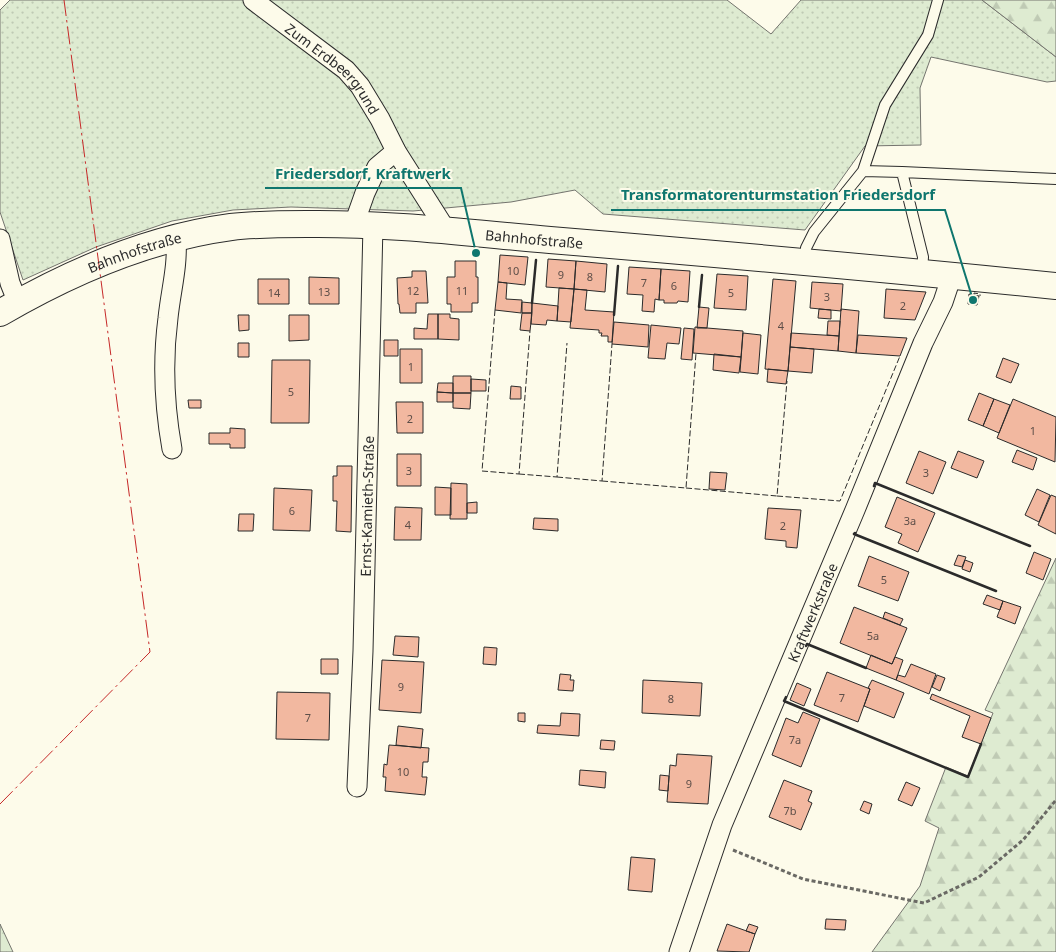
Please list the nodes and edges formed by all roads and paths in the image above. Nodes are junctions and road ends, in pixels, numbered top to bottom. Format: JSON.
{"nodes":[{"id":1,"x":253,"y":0,"type":"edge"},
{"id":2,"x":938,"y":0,"type":"edge"},
{"id":3,"x":266,"y":6,"type":"edge"},
{"id":4,"x":396,"y":151,"type":"junction"},
{"id":5,"x":863,"y":171,"type":"junction"},
{"id":6,"x":902,"y":172,"type":"junction"},
{"id":7,"x":1056,"y":179,"type":"edge"},
{"id":8,"x":364,"y":225,"type":"junction"},
{"id":9,"x":446,"y":230,"type":"junction"},
{"id":10,"x":176,"y":237,"type":"junction"},
{"id":11,"x":0,"y":239,"type":"edge"},
{"id":12,"x":805,"y":262,"type":"junction"},
{"id":13,"x":922,"y":272,"type":"junction"},
{"id":14,"x":952,"y":275,"type":"junction"},
{"id":15,"x":1056,"y":286,"type":"edge"},
{"id":16,"x":9,"y":308,"type":"edge"},
{"id":17,"x":172,"y":449,"type":"dead end"},
{"id":18,"x":357,"y":787,"type":"dead end"},
{"id":19,"x":1056,"y":800,"type":"edge"},
{"id":20,"x":716,"y":843,"type":"junction"},
{"id":21,"x":679,"y":952,"type":"edge"}],
"edges":[{"from":1,"to":3,"type":"street","name":"Zum Erdbeergrund"},
{"from":2,"to":5,"type":"lane"},
{"from":3,"to":4,"type":"street","name":"Zum Erdbeergrund"},
{"from":4,"to":8,"type":"street"},
{"from":4,"to":9,"type":"street","name":"Zum Erdbeergrund"},
{"from":5,"to":6,"type":"lane"},
{"from":5,"to":12,"type":"lane"},
{"from":6,"to":7,"type":"lane"},
{"from":6,"to":13,"type":"lane"},
{"from":8,"to":9,"type":"main road","name":"Bahnhofstraße"},
{"from":8,"to":10,"type":"main road","name":"Bahnhofstraße"},
{"from":8,"to":18,"type":"street","name":"Ernst-Kamieth-Straße"},
{"from":9,"to":12,"type":"main road","name":"Bahnhofstraße"},
{"from":10,"to":16,"type":"main road","name":"Bahnhofstraße"},
{"from":10,"to":17,"type":"street"},
{"from":11,"to":16,"type":"street"},
{"from":12,"to":13,"type":"main road","name":"Bahnhofstraße"},
{"from":13,"to":14,"type":"main road","name":"Bahnhofstraße"},
{"from":14,"to":15,"type":"main road","name":"Bahnhofstraße"},
{"from":14,"to":20,"type":"street","name":"Kraftwerkstraße"},
{"from":19,"to":20,"type":"path"},
{"from":20,"to":21,"type":"street","name":"Kraftwerkstraße"}]}
